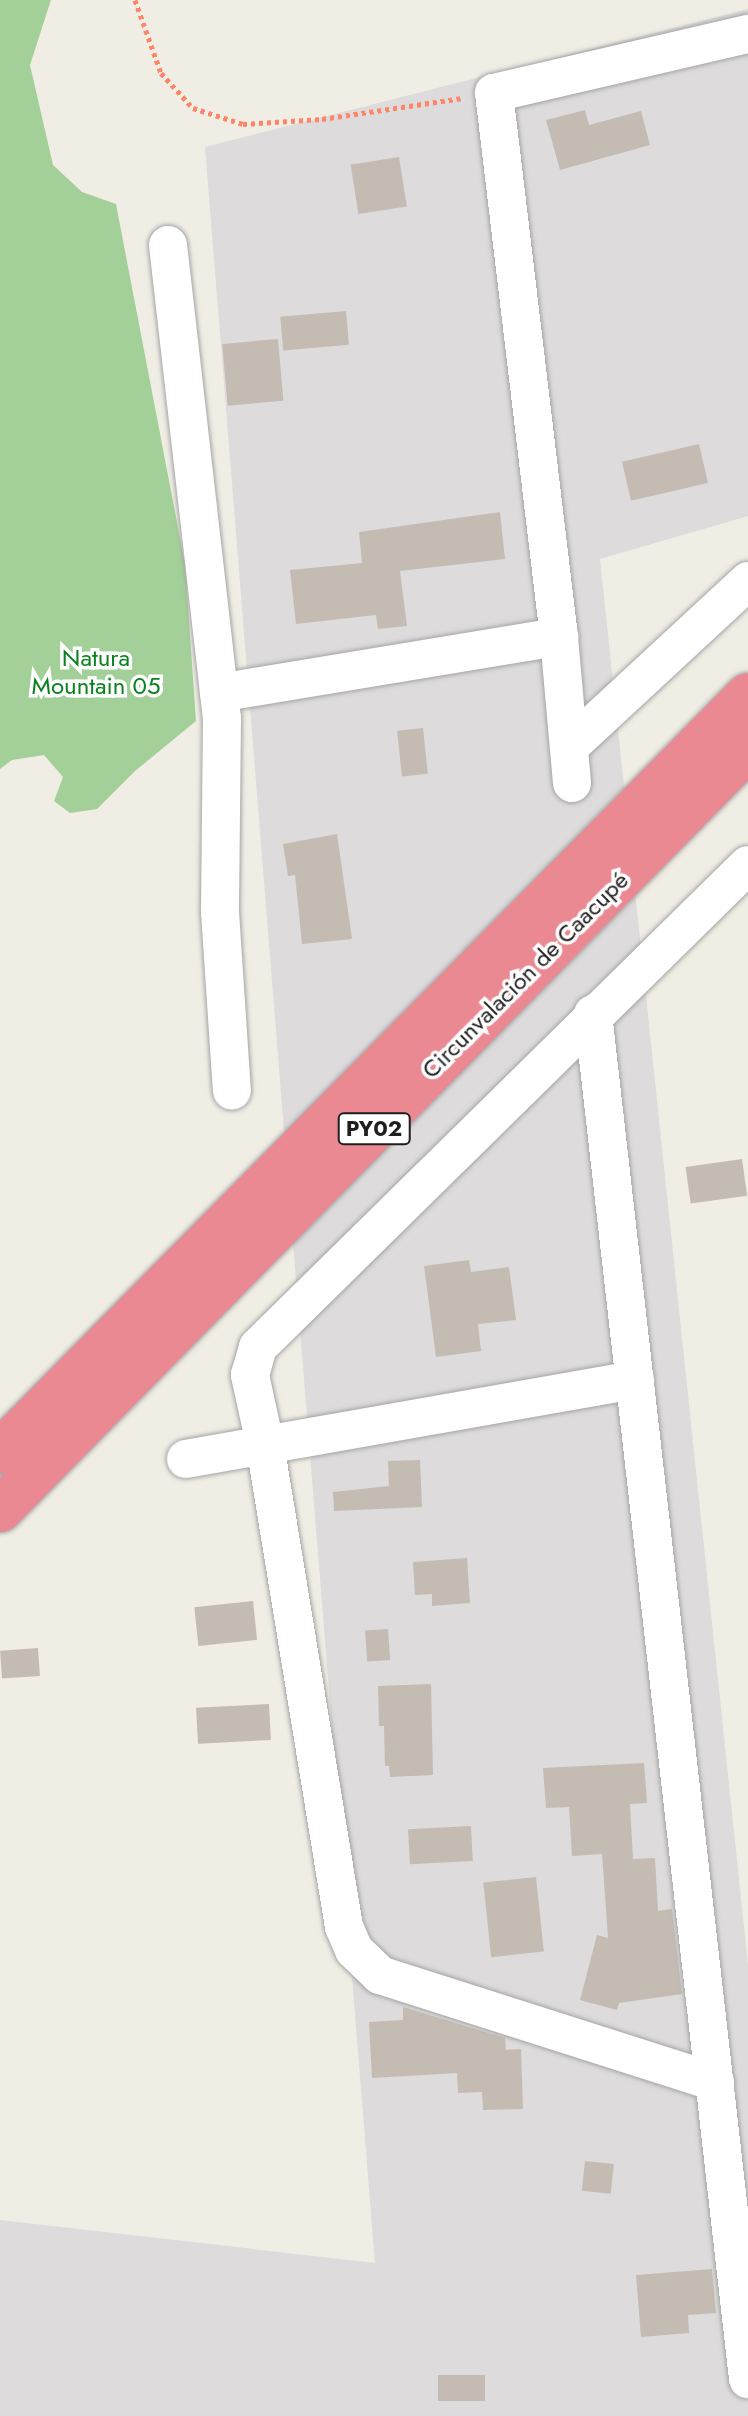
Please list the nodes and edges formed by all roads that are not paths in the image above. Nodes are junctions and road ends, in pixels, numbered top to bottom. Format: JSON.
{"nodes":[{"id":1,"x":748,"y":34,"type":"edge"},
{"id":2,"x":168,"y":245,"type":"dead end"},
{"id":3,"x":748,"y":581,"type":"edge"},
{"id":4,"x":559,"y":637,"type":"junction"},
{"id":5,"x":219,"y":693,"type":"junction"},
{"id":6,"x":748,"y":695,"type":"edge"},
{"id":7,"x":748,"y":749,"type":"edge"},
{"id":8,"x":748,"y":865,"type":"edge"},
{"id":9,"x":593,"y":1014,"type":"junction"},
{"id":10,"x":232,"y":1091,"type":"dead end"},
{"id":11,"x":635,"y":1380,"type":"junction"},
{"id":12,"x":265,"y":1444,"type":"junction"},
{"id":13,"x":0,"y":1452,"type":"edge"},
{"id":14,"x":186,"y":1459,"type":"dead end"},
{"id":15,"x":0,"y":1510,"type":"edge"},
{"id":16,"x":715,"y":2082,"type":"junction"},
{"id":17,"x":748,"y":2379,"type":"edge"}],
"edges":[{"from":1,"to":4,"type":"street"},
{"from":2,"to":5,"type":"street"},
{"from":3,"to":4,"type":"street"},
{"from":4,"to":5,"type":"street"},
{"from":5,"to":10,"type":"street"},
{"from":6,"to":13,"type":"highway","name":"Circunvalación de Caacupé","number":"PY02"},
{"from":7,"to":15,"type":"highway","name":"Circunvalación de Caacupé","number":"PY02"},
{"from":8,"to":9,"type":"street"},
{"from":9,"to":11,"type":"street"},
{"from":9,"to":12,"type":"street"},
{"from":11,"to":12,"type":"street"},
{"from":11,"to":16,"type":"street"},
{"from":12,"to":14,"type":"street"},
{"from":12,"to":16,"type":"street"},
{"from":16,"to":17,"type":"street"}]}
